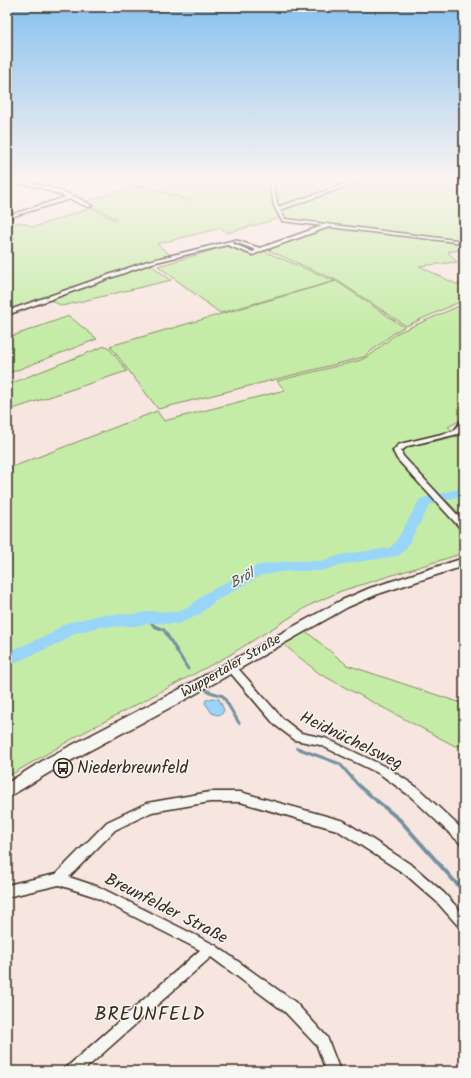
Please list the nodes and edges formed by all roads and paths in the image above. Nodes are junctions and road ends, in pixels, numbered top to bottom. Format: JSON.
{"nodes":[{"id":1,"x":315,"y":230,"type":"edge"},
{"id":2,"x":364,"y":230,"type":"edge"},
{"id":3,"x":464,"y":242,"type":"edge"},
{"id":4,"x":7,"y":313,"type":"edge"},
{"id":5,"x":464,"y":421,"type":"edge"},
{"id":6,"x":464,"y":527,"type":"edge"},
{"id":7,"x":464,"y":562,"type":"edge"},
{"id":8,"x":230,"y":667,"type":"junction"},
{"id":9,"x":7,"y":791,"type":"edge"},
{"id":10,"x":464,"y":838,"type":"edge"},
{"id":11,"x":59,"y":880,"type":"junction"},
{"id":12,"x":7,"y":891,"type":"edge"},
{"id":13,"x":464,"y":924,"type":"edge"},
{"id":14,"x":211,"y":948,"type":"junction"},
{"id":15,"x":74,"y":1071,"type":"edge"},
{"id":16,"x":333,"y":1071,"type":"edge"}],
"edges":[{"from":1,"to":4,"type":"street"},
{"from":2,"to":3,"type":"street"},
{"from":5,"to":6,"type":"street"},
{"from":7,"to":8,"type":"main road","name":"Wuppertaler Straße"},
{"from":8,"to":9,"type":"main road","name":"Wuppertaler Straße"},
{"from":8,"to":10,"type":"street","name":"Heidnüchelsweg"},
{"from":11,"to":12,"type":"street","name":"Breunfelder Straße"},
{"from":11,"to":13,"type":"street"},
{"from":11,"to":14,"type":"street","name":"Breunfelder Straße"},
{"from":14,"to":15,"type":"street"},
{"from":14,"to":16,"type":"street","name":"Breunfelder Straße"}]}
